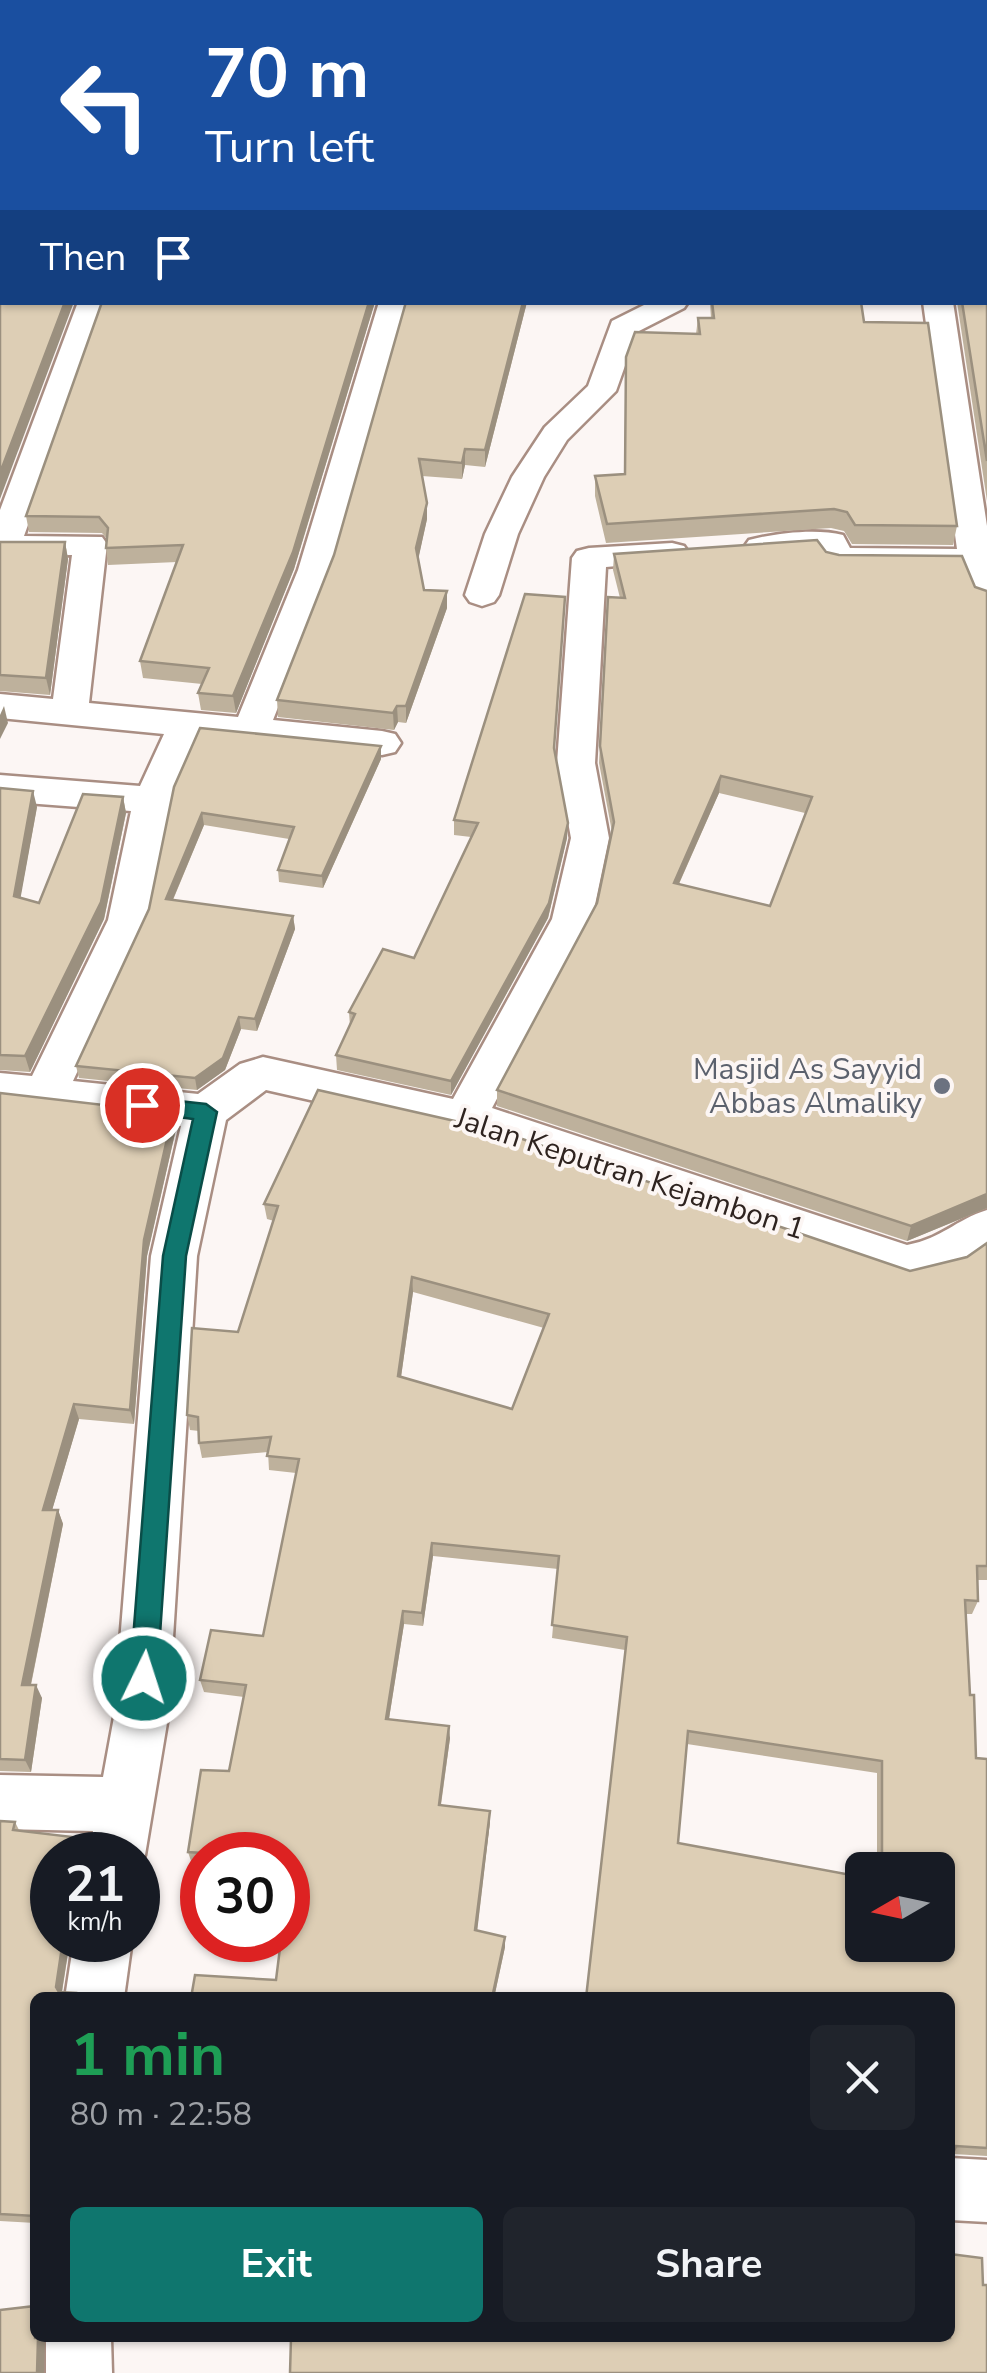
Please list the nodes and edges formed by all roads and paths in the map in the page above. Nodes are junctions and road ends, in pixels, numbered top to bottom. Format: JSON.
{"nodes":[{"id":1,"x":92,"y":305,"type":"edge"},
{"id":2,"x":393,"y":305,"type":"edge"},
{"id":3,"x":668,"y":305,"type":"edge"},
{"id":4,"x":938,"y":305,"type":"edge"},
{"id":5,"x":975,"y":559,"type":"junction"},
{"id":6,"x":482,"y":595,"type":"dead end"},
{"id":7,"x":987,"y":595,"type":"edge"},
{"id":8,"x":0,"y":706,"type":"edge"},
{"id":9,"x":70,"y":711,"type":"junction"},
{"id":10,"x":187,"y":725,"type":"junction"},
{"id":11,"x":250,"y":732,"type":"junction"},
{"id":12,"x":382,"y":742,"type":"edge"},
{"id":13,"x":0,"y":788,"type":"edge"},
{"id":14,"x":154,"y":800,"type":"junction"},
{"id":15,"x":0,"y":1089,"type":"edge"},
{"id":16,"x":45,"y":1094,"type":"junction"},
{"id":17,"x":206,"y":1112,"type":"junction"},
{"id":18,"x":464,"y":1118,"type":"junction"},
{"id":19,"x":987,"y":1228,"type":"edge"},
{"id":20,"x":0,"y":1802,"type":"edge"},
{"id":21,"x":121,"y":1830,"type":"edge"},
{"id":22,"x":100,"y":1962,"type":"edge"},
{"id":23,"x":95,"y":1992,"type":"edge"},
{"id":24,"x":955,"y":2190,"type":"edge"},
{"id":25,"x":987,"y":2191,"type":"edge"},
{"id":26,"x":79,"y":2342,"type":"edge"},
{"id":27,"x":79,"y":2373,"type":"edge"}],
"edges":[{"from":1,"to":9,"type":"street"},
{"from":2,"to":11,"type":"street"},
{"from":3,"to":6,"type":"street"},
{"from":4,"to":5,"type":"street"},
{"from":5,"to":7,"type":"street"},
{"from":5,"to":18,"type":"street"},
{"from":8,"to":9,"type":"street"},
{"from":9,"to":10,"type":"street"},
{"from":10,"to":11,"type":"street"},
{"from":10,"to":14,"type":"street"},
{"from":11,"to":12,"type":"street"},
{"from":13,"to":14,"type":"street"},
{"from":14,"to":16,"type":"street"},
{"from":15,"to":16,"type":"street"},
{"from":16,"to":17,"type":"street"},
{"from":17,"to":18,"type":"street","name":"Jalan Keputran Kejambon 1"},
{"from":17,"to":21,"type":"street"},
{"from":18,"to":19,"type":"street","name":"Jalan Keputran Kejambon 1"},
{"from":20,"to":21,"type":"street"},
{"from":22,"to":23,"type":"street"},
{"from":24,"to":25,"type":"street"},
{"from":26,"to":27,"type":"street"}]}
